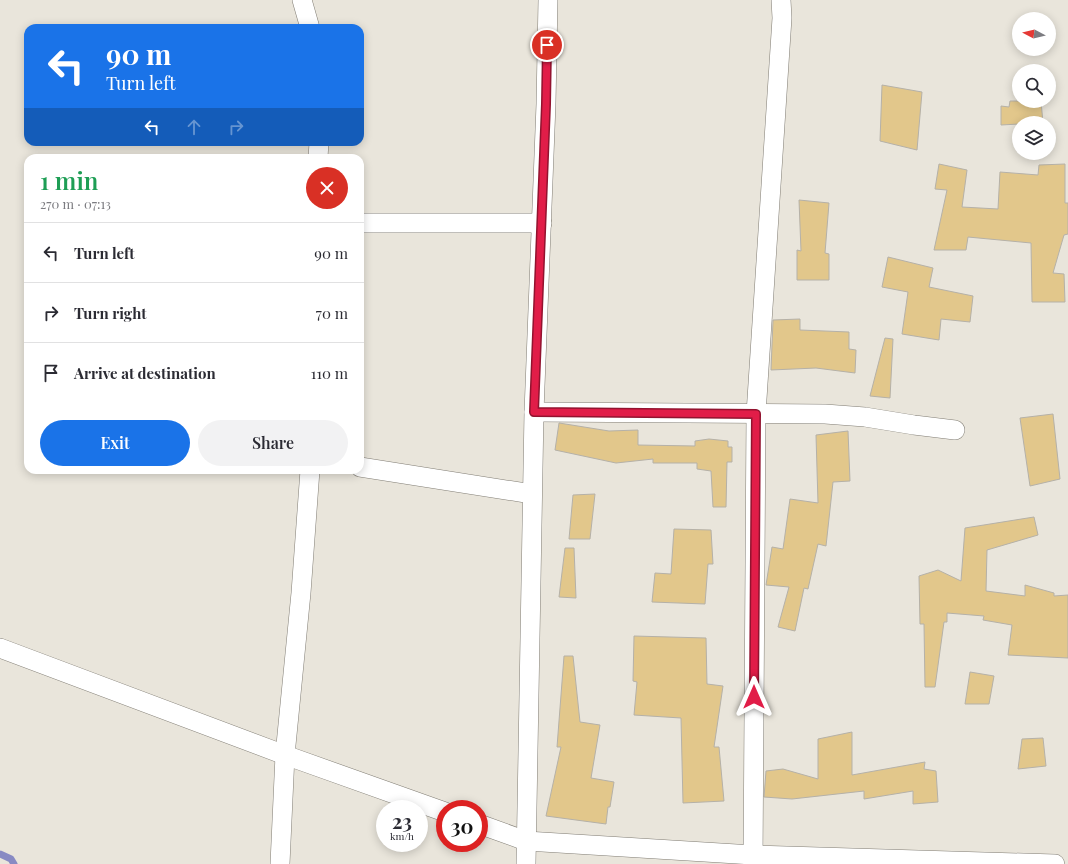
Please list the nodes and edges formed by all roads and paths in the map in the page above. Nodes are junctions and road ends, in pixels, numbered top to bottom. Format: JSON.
{"nodes":[{"id":1,"x":302,"y":0,"type":"edge"},
{"id":2,"x":548,"y":0,"type":"edge"},
{"id":3,"x":781,"y":0,"type":"edge"},
{"id":4,"x":309,"y":24,"type":"edge"},
{"id":5,"x":364,"y":223,"type":"edge"},
{"id":6,"x":542,"y":223,"type":"junction"},
{"id":7,"x":534,"y":412,"type":"junction"},
{"id":8,"x":756,"y":414,"type":"junction"},
{"id":9,"x":955,"y":430,"type":"dead end"},
{"id":10,"x":364,"y":468,"type":"edge"},
{"id":11,"x":310,"y":474,"type":"edge"},
{"id":12,"x":532,"y":494,"type":"junction"},
{"id":13,"x":0,"y":648,"type":"edge"},
{"id":14,"x":285,"y":756,"type":"junction"},
{"id":15,"x":436,"y":809,"type":"edge"},
{"id":16,"x":488,"y":827,"type":"edge"},
{"id":17,"x":526,"y":841,"type":"junction"},
{"id":18,"x":753,"y":859,"type":"edge"},
{"id":19,"x":280,"y":864,"type":"edge"},
{"id":20,"x":526,"y":864,"type":"edge"},
{"id":21,"x":1055,"y":864,"type":"edge"}],
"edges":[{"from":1,"to":4,"type":"street"},
{"from":2,"to":6,"type":"street"},
{"from":3,"to":8,"type":"street"},
{"from":5,"to":6,"type":"street"},
{"from":6,"to":7,"type":"street"},
{"from":7,"to":8,"type":"street"},
{"from":7,"to":12,"type":"street"},
{"from":8,"to":9,"type":"street"},
{"from":8,"to":18,"type":"street"},
{"from":10,"to":12,"type":"street"},
{"from":11,"to":14,"type":"street"},
{"from":12,"to":17,"type":"street"},
{"from":13,"to":14,"type":"street"},
{"from":14,"to":15,"type":"street"},
{"from":14,"to":19,"type":"street"},
{"from":16,"to":17,"type":"street"},
{"from":17,"to":18,"type":"street"},
{"from":17,"to":20,"type":"street"},
{"from":18,"to":21,"type":"street"}]}
